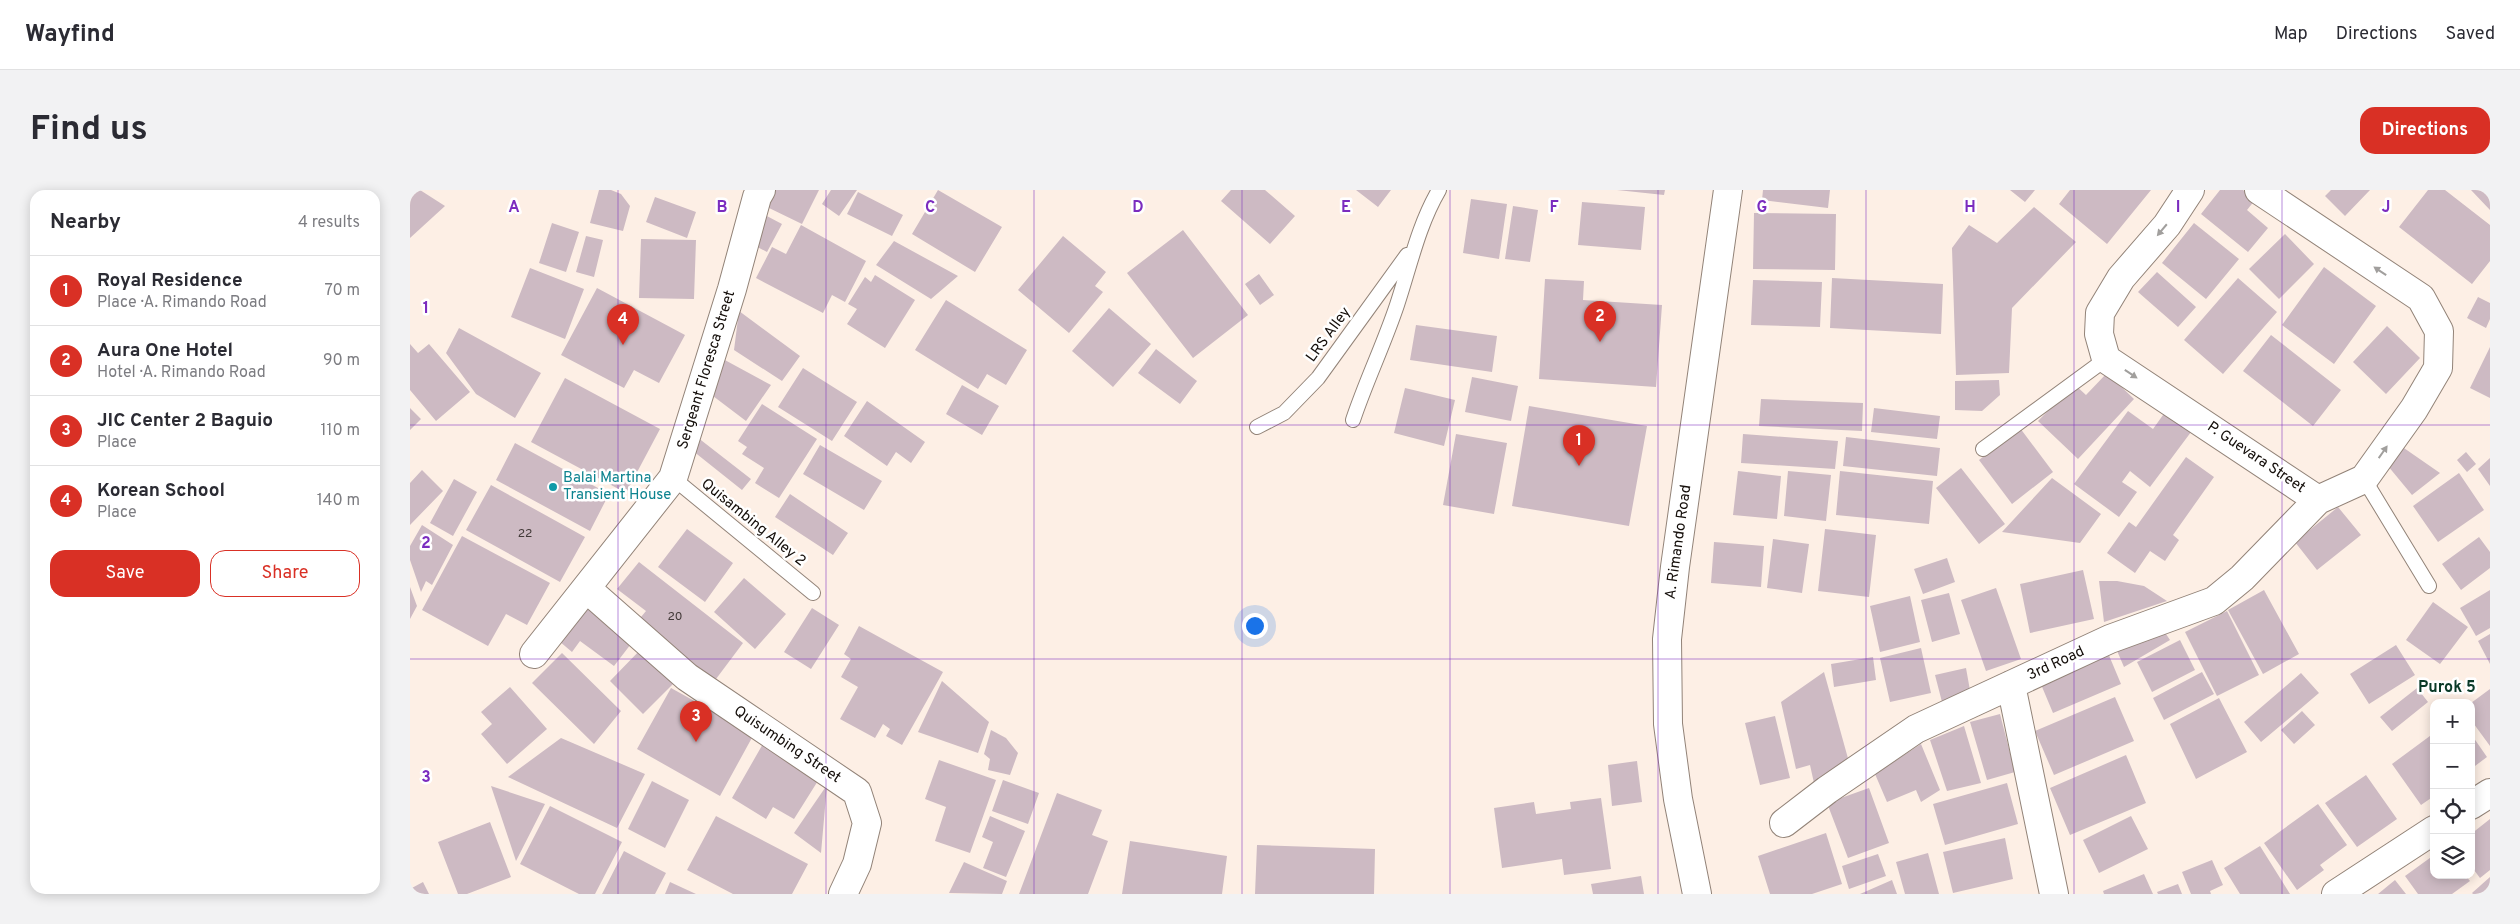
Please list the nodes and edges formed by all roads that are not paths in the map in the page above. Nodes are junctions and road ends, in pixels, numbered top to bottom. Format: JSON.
{"nodes":[{"id":1,"x":761,"y":190,"type":"edge"},
{"id":2,"x":1440,"y":190,"type":"edge"},
{"id":3,"x":1728,"y":190,"type":"edge"},
{"id":4,"x":2190,"y":190,"type":"edge"},
{"id":5,"x":2259,"y":190,"type":"edge"},
{"id":6,"x":1414,"y":246,"type":"junction"},
{"id":7,"x":2106,"y":359,"type":"junction"},
{"id":8,"x":1354,"y":420,"type":"dead end"},
{"id":9,"x":1257,"y":427,"type":"dead end"},
{"id":10,"x":1983,"y":449,"type":"dead end"},
{"id":11,"x":673,"y":478,"type":"junction"},
{"id":12,"x":2364,"y":480,"type":"junction"},
{"id":13,"x":2318,"y":500,"type":"junction"},
{"id":14,"x":2429,"y":586,"type":"dead end"},
{"id":15,"x":587,"y":589,"type":"junction"},
{"id":16,"x":813,"y":593,"type":"dead end"},
{"id":17,"x":534,"y":654,"type":"dead end"},
{"id":18,"x":2011,"y":685,"type":"junction"},
{"id":19,"x":2490,"y":792,"type":"edge"},
{"id":20,"x":2475,"y":802,"type":"edge"},
{"id":21,"x":1784,"y":823,"type":"dead end"},
{"id":22,"x":2430,"y":833,"type":"edge"},
{"id":23,"x":843,"y":894,"type":"edge"},
{"id":24,"x":1697,"y":894,"type":"edge"},
{"id":25,"x":2054,"y":894,"type":"edge"},
{"id":26,"x":2336,"y":894,"type":"edge"}],
"edges":[{"from":1,"to":11,"type":"street","name":"Sergeant Floresca Street"},
{"from":2,"to":6,"type":"lane","name":"LRS Alley"},
{"from":3,"to":24,"type":"street","name":"A. Rimando Road"},
{"from":4,"to":7,"type":"street","one_way":true},
{"from":12,"to":5,"type":"street","one_way":true},
{"from":6,"to":8,"type":"lane","name":"LRS Alley"},
{"from":6,"to":9,"type":"lane","name":"LRS Alley"},
{"from":7,"to":10,"type":"lane"},
{"from":7,"to":13,"type":"street","name":"P. Guevara Street","one_way":true},
{"from":11,"to":15,"type":"street","name":"Sergeant Floresca Street"},
{"from":11,"to":16,"type":"lane","name":"Quisambing Alley 2"},
{"from":12,"to":13,"type":"street","name":"P. Guevara Street"},
{"from":12,"to":14,"type":"lane"},
{"from":13,"to":18,"type":"street","name":"3rd Road"},
{"from":15,"to":17,"type":"street","name":"Sergeant Floresca Street"},
{"from":15,"to":23,"type":"street","name":"Quisumbing Street"},
{"from":18,"to":21,"type":"street","name":"3rd Road"},
{"from":18,"to":25,"type":"street"},
{"from":19,"to":20,"type":"street"},
{"from":22,"to":26,"type":"street"}]}
